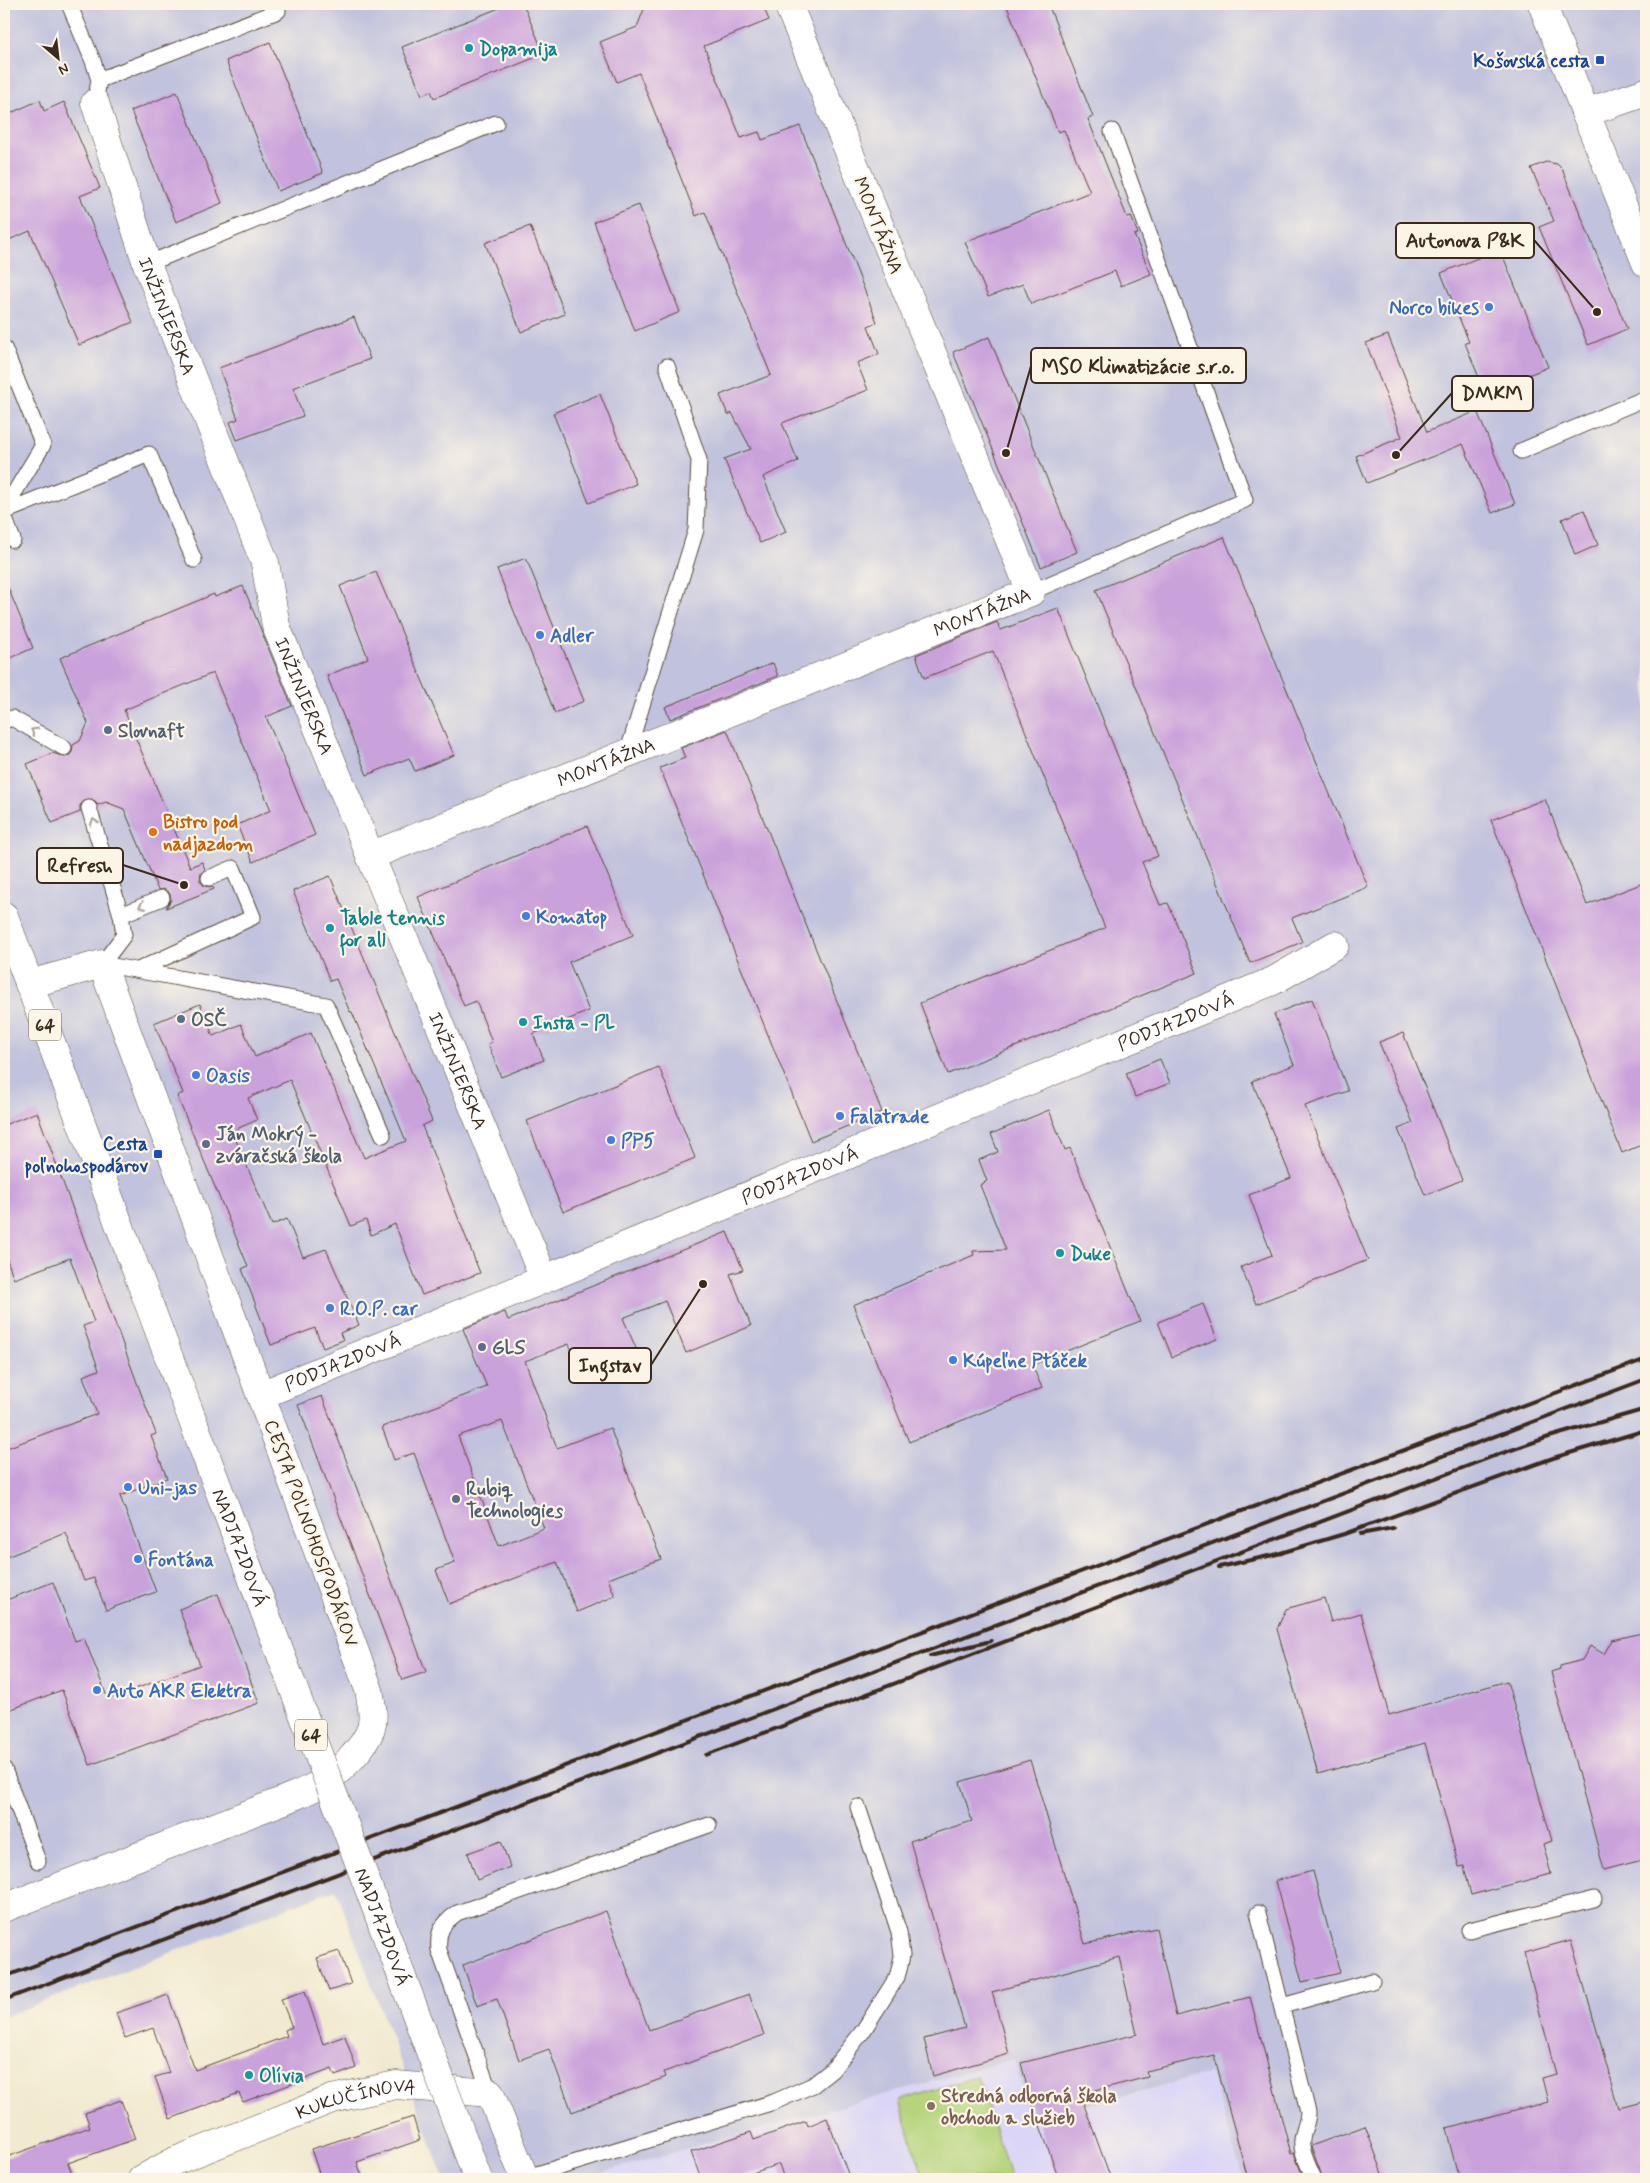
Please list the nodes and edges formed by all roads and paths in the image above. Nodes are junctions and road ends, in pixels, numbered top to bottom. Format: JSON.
{"nodes":[{"id":1,"x":69,"y":4,"type":"edge"},
{"id":2,"x":788,"y":4,"type":"edge"},
{"id":3,"x":1542,"y":4,"type":"edge"},
{"id":4,"x":278,"y":10,"type":"dead end"},
{"id":5,"x":97,"y":92,"type":"junction"},
{"id":6,"x":1646,"y":92,"type":"edge"},
{"id":7,"x":1586,"y":112,"type":"junction"},
{"id":8,"x":496,"y":124,"type":"dead end"},
{"id":9,"x":1112,"y":131,"type":"dead end"},
{"id":10,"x":1646,"y":263,"type":"edge"},
{"id":11,"x":148,"y":264,"type":"junction"},
{"id":12,"x":4,"y":348,"type":"edge"},
{"id":13,"x":667,"y":366,"type":"dead end"},
{"id":14,"x":1646,"y":398,"type":"edge"},
{"id":15,"x":1521,"y":451,"type":"dead end"},
{"id":16,"x":4,"y":511,"type":"edge"},
{"id":17,"x":4,"y":516,"type":"edge"},
{"id":18,"x":13,"y":540,"type":"dead end"},
{"id":19,"x":194,"y":560,"type":"dead end"},
{"id":20,"x":1031,"y":592,"type":"junction"},
{"id":21,"x":4,"y":721,"type":"edge"},
{"id":22,"x":64,"y":748,"type":"dead end"},
{"id":23,"x":627,"y":754,"type":"junction"},
{"id":24,"x":89,"y":808,"type":"dead end"},
{"id":25,"x":370,"y":856,"type":"junction"},
{"id":26,"x":209,"y":878,"type":"dead end"},
{"id":27,"x":162,"y":898,"type":"dead end"},
{"id":28,"x":121,"y":915,"type":"junction"},
{"id":29,"x":4,"y":916,"type":"edge"},
{"id":30,"x":1335,"y":945,"type":"dead end"},
{"id":31,"x":102,"y":964,"type":"junction"},
{"id":32,"x":138,"y":970,"type":"junction"},
{"id":33,"x":29,"y":984,"type":"junction"},
{"id":34,"x":383,"y":1135,"type":"dead end"},
{"id":35,"x":544,"y":1279,"type":"junction"},
{"id":36,"x":261,"y":1395,"type":"junction"},
{"id":37,"x":4,"y":1769,"type":"edge"},
{"id":38,"x":858,"y":1807,"type":"dead end"},
{"id":39,"x":709,"y":1825,"type":"dead end"},
{"id":40,"x":38,"y":1861,"type":"dead end"},
{"id":41,"x":1594,"y":1899,"type":"dead end"},
{"id":42,"x":4,"y":1908,"type":"edge"},
{"id":43,"x":1258,"y":1912,"type":"dead end"},
{"id":44,"x":1469,"y":1930,"type":"dead end"},
{"id":45,"x":1372,"y":1981,"type":"dead end"},
{"id":46,"x":1282,"y":2006,"type":"junction"},
{"id":47,"x":490,"y":2093,"type":"junction"},
{"id":48,"x":142,"y":2179,"type":"edge"},
{"id":49,"x":478,"y":2179,"type":"edge"},
{"id":50,"x":524,"y":2179,"type":"edge"},
{"id":51,"x":1314,"y":2179,"type":"edge"}],
"edges":[{"from":1,"to":5,"type":"lane"},
{"from":2,"to":20,"type":"street","name":"MONTÁŽNA"},
{"from":3,"to":7,"type":"street"},
{"from":4,"to":5,"type":"lane"},
{"from":5,"to":11,"type":"street","name":"INŽINIERSKA"},
{"from":6,"to":7,"type":"street"},
{"from":7,"to":10,"type":"street"},
{"from":8,"to":11,"type":"lane"},
{"from":9,"to":20,"type":"lane"},
{"from":11,"to":25,"type":"street","name":"INŽINIERSKA"},
{"from":12,"to":16,"type":"lane"},
{"from":13,"to":23,"type":"lane"},
{"from":14,"to":15,"type":"lane"},
{"from":16,"to":19,"type":"lane"},
{"from":17,"to":18,"type":"lane"},
{"from":20,"to":23,"type":"street","name":"MONTÁŽNA"},
{"from":22,"to":21,"type":"lane","one_way":true},
{"from":23,"to":25,"type":"street","name":"MONTÁŽNA"},
{"from":28,"to":24,"type":"lane","one_way":true},
{"from":25,"to":35,"type":"street","name":"INŽINIERSKA"},
{"from":26,"to":32,"type":"lane"},
{"from":27,"to":28,"type":"lane","one_way":true},
{"from":28,"to":31,"type":"lane"},
{"from":29,"to":33,"type":"street","name":"NADJAZDOVÁ","number":"64"},
{"from":30,"to":35,"type":"street","name":"PODJAZDOVÁ"},
{"from":31,"to":32,"type":"lane"},
{"from":31,"to":33,"type":"street"},
{"from":31,"to":36,"type":"street","name":"CESTA POĽNOHOSPODÁROV"},
{"from":32,"to":34,"type":"lane"},
{"from":33,"to":49,"type":"street","name":"NADJAZDOVÁ","number":"64","bridge":true},
{"from":35,"to":36,"type":"street","name":"PODJAZDOVÁ"},
{"from":36,"to":42,"type":"street","name":"CESTA POĽNOHOSPODÁROV"},
{"from":37,"to":40,"type":"lane"},
{"from":38,"to":50,"type":"lane"},
{"from":39,"to":47,"type":"lane"},
{"from":41,"to":44,"type":"lane"},
{"from":43,"to":46,"type":"lane"},
{"from":45,"to":46,"type":"lane"},
{"from":46,"to":51,"type":"lane"},
{"from":47,"to":48,"type":"street","name":"KUKUČÍNOVA"},
{"from":47,"to":50,"type":"street"}]}
